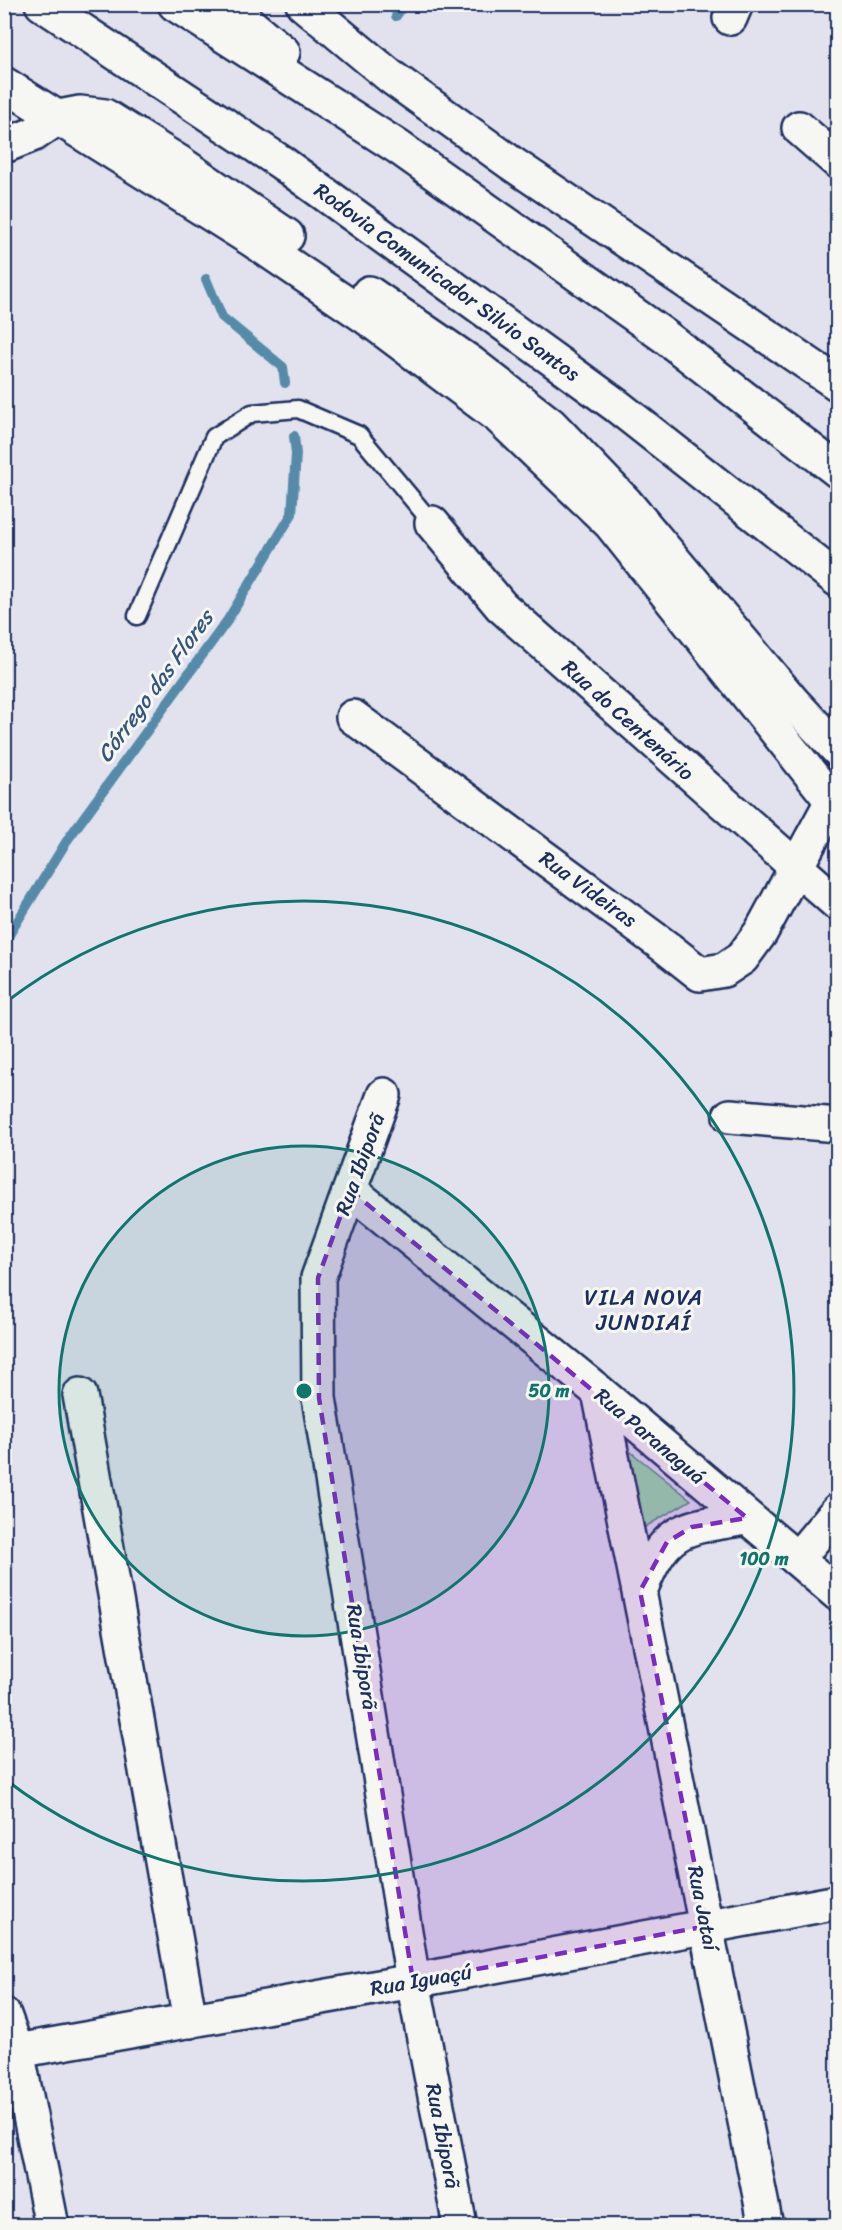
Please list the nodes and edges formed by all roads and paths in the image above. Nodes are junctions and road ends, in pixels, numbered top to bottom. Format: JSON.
{"nodes":[{"id":1,"x":42,"y":4,"type":"edge"},
{"id":2,"x":175,"y":4,"type":"edge"},
{"id":3,"x":225,"y":4,"type":"edge"},
{"id":4,"x":303,"y":4,"type":"edge"},
{"id":5,"x":4,"y":84,"type":"edge"},
{"id":6,"x":59,"y":117,"type":"junction"},
{"id":7,"x":799,"y":128,"type":"dead end"},
{"id":8,"x":4,"y":146,"type":"edge"},
{"id":9,"x":398,"y":147,"type":"junction"},
{"id":10,"x":837,"y":162,"type":"edge"},
{"id":11,"x":837,"y":384,"type":"edge"},
{"id":12,"x":837,"y":471,"type":"edge"},
{"id":13,"x":432,"y":523,"type":"joint"},
{"id":14,"x":837,"y":580,"type":"edge"},
{"id":15,"x":137,"y":616,"type":"dead end"},
{"id":16,"x":353,"y":717,"type":"dead end"},
{"id":17,"x":837,"y":750,"type":"edge"},
{"id":18,"x":835,"y":801,"type":"edge"},
{"id":19,"x":796,"y":870,"type":"junction"},
{"id":20,"x":837,"y":904,"type":"edge"},
{"id":21,"x":384,"y":1095,"type":"dead end"},
{"id":22,"x":730,"y":1116,"type":"dead end"},
{"id":23,"x":837,"y":1125,"type":"edge"},
{"id":24,"x":350,"y":1190,"type":"junction"},
{"id":25,"x":599,"y":1392,"type":"junction"},
{"id":26,"x":80,"y":1395,"type":"dead end"},
{"id":27,"x":837,"y":1510,"type":"edge"},
{"id":28,"x":747,"y":1518,"type":"junction"},
{"id":29,"x":797,"y":1559,"type":"junction"},
{"id":30,"x":640,"y":1591,"type":"junction"},
{"id":31,"x":837,"y":1594,"type":"edge"},
{"id":32,"x":837,"y":1902,"type":"edge"},
{"id":33,"x":707,"y":1926,"type":"junction"},
{"id":34,"x":413,"y":1982,"type":"junction"},
{"id":35,"x":4,"y":2015,"type":"edge"},
{"id":36,"x":190,"y":2021,"type":"junction"},
{"id":37,"x":11,"y":2054,"type":"edge"},
{"id":38,"x":52,"y":2226,"type":"edge"},
{"id":39,"x":460,"y":2226,"type":"edge"},
{"id":40,"x":766,"y":2226,"type":"edge"}],
"edges":[{"from":1,"to":14,"type":"main road","name":"Rodovia Comunicador Silvio Santos"},
{"from":2,"to":9,"type":"main road"},
{"from":3,"to":9,"type":"main road"},
{"from":4,"to":11,"type":"main road"},
{"from":5,"to":6,"type":"main road"},
{"from":6,"to":8,"type":"main road"},
{"from":6,"to":17,"type":"main road"},
{"from":6,"to":18,"type":"main road"},
{"from":7,"to":10,"type":"main road"},
{"from":9,"to":12,"type":"main road"},
{"from":13,"to":15,"type":"lane"},
{"from":13,"to":19,"type":"main road","name":"Rua do Centenário"},
{"from":16,"to":19,"type":"main road","name":"Rua Videiras"},
{"from":18,"to":19,"type":"main road","name":"Rua Videiras"},
{"from":19,"to":20,"type":"main road","name":"Rua do Centenário"},
{"from":21,"to":24,"type":"main road","name":"Rua Ibiporã"},
{"from":22,"to":23,"type":"main road"},
{"from":24,"to":25,"type":"main road","name":"Rua Paranaguá"},
{"from":24,"to":34,"type":"main road","name":"Rua Ibiporã"},
{"from":25,"to":28,"type":"main road","name":"Rua Paranaguá"},
{"from":25,"to":30,"type":"main road","name":"Rua Jataí"},
{"from":26,"to":36,"type":"main road"},
{"from":27,"to":29,"type":"main road"},
{"from":28,"to":29,"type":"main road","name":"Rua Paranaguá"},
{"from":28,"to":30,"type":"main road"},
{"from":29,"to":31,"type":"main road","name":"Rua Paranaguá"},
{"from":30,"to":33,"type":"main road","name":"Rua Jataí"},
{"from":32,"to":33,"type":"main road","name":"Rua Iguaçú"},
{"from":33,"to":34,"type":"main road","name":"Rua Iguaçú"},
{"from":33,"to":40,"type":"main road","name":"Rua Jataí"},
{"from":34,"to":36,"type":"main road","name":"Rua Iguaçú"},
{"from":34,"to":39,"type":"main road","name":"Rua Ibiporã"},
{"from":35,"to":37,"type":"main road"},
{"from":36,"to":37,"type":"main road","name":"Rua Iguaçú"},
{"from":37,"to":38,"type":"main road"}]}
